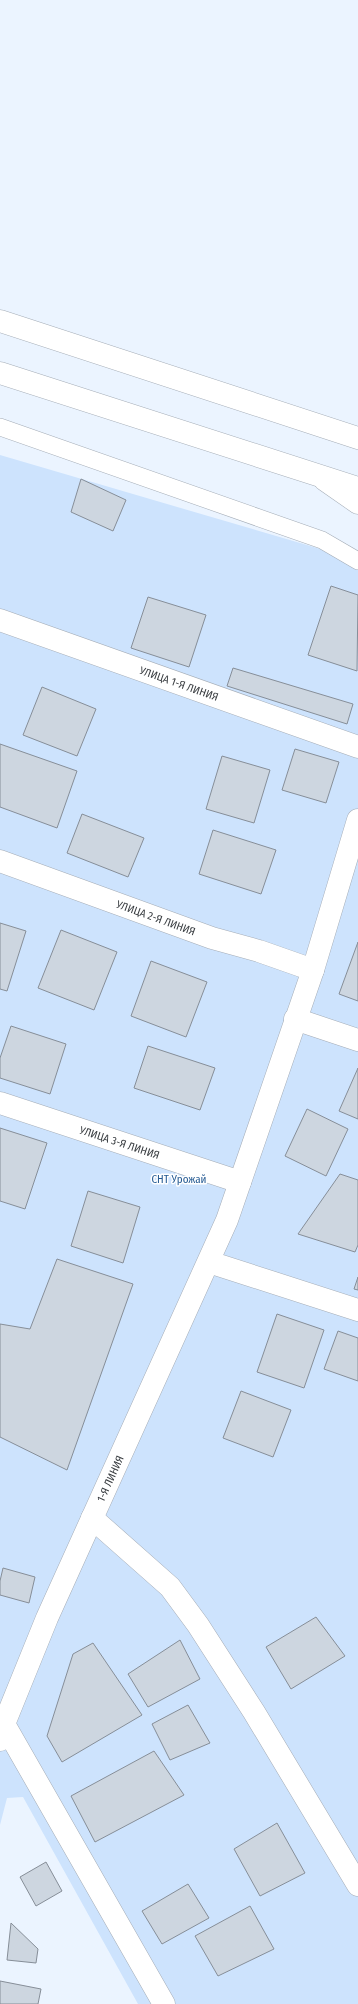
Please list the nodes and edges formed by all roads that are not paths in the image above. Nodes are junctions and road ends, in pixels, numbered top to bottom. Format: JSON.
{"nodes":[{"id":1,"x":0,"y":321,"type":"edge"},
{"id":2,"x":0,"y":373,"type":"edge"},
{"id":3,"x":0,"y":427,"type":"edge"},
{"id":4,"x":358,"y":438,"type":"edge"},
{"id":5,"x":319,"y":476,"type":"junction"},
{"id":6,"x":358,"y":488,"type":"edge"},
{"id":7,"x":358,"y":503,"type":"edge"},
{"id":8,"x":358,"y":561,"type":"edge"},
{"id":9,"x":0,"y":620,"type":"edge"},
{"id":10,"x":358,"y":748,"type":"edge"},
{"id":11,"x":358,"y":820,"type":"edge"},
{"id":12,"x":0,"y":861,"type":"edge"},
{"id":13,"x":313,"y":970,"type":"junction"},
{"id":14,"x":295,"y":1019,"type":"junction"},
{"id":15,"x":358,"y":1040,"type":"edge"},
{"id":16,"x":0,"y":1103,"type":"edge"},
{"id":17,"x":240,"y":1182,"type":"junction"},
{"id":18,"x":209,"y":1262,"type":"junction"},
{"id":19,"x":358,"y":1310,"type":"edge"},
{"id":20,"x":92,"y":1518,"type":"junction"},
{"id":21,"x":2,"y":1732,"type":"edge"},
{"id":22,"x":358,"y":1885,"type":"edge"},
{"id":23,"x":164,"y":2004,"type":"edge"}],
"edges":[{"from":1,"to":4,"type":"street"},
{"from":2,"to":5,"type":"street"},
{"from":3,"to":8,"type":"lane"},
{"from":5,"to":6,"type":"street"},
{"from":5,"to":7,"type":"street"},
{"from":9,"to":10,"type":"street","name":"УЛИЦА 1-Я ЛИНИЯ"},
{"from":11,"to":13,"type":"street","name":"1-Я ЛИНИЯ"},
{"from":12,"to":13,"type":"street","name":"УЛИЦА 2-Я ЛИНИЯ"},
{"from":13,"to":14,"type":"street","name":"1-Я ЛИНИЯ"},
{"from":14,"to":15,"type":"street"},
{"from":14,"to":17,"type":"street","name":"1-Я ЛИНИЯ"},
{"from":16,"to":17,"type":"street","name":"УЛИЦА 3-Я ЛИНИЯ"},
{"from":17,"to":18,"type":"street","name":"1-Я ЛИНИЯ"},
{"from":18,"to":19,"type":"street"},
{"from":18,"to":20,"type":"street","name":"1-Я ЛИНИЯ"},
{"from":20,"to":21,"type":"street","name":"1-Я ЛИНИЯ"},
{"from":20,"to":22,"type":"street"},
{"from":21,"to":23,"type":"street"}]}
